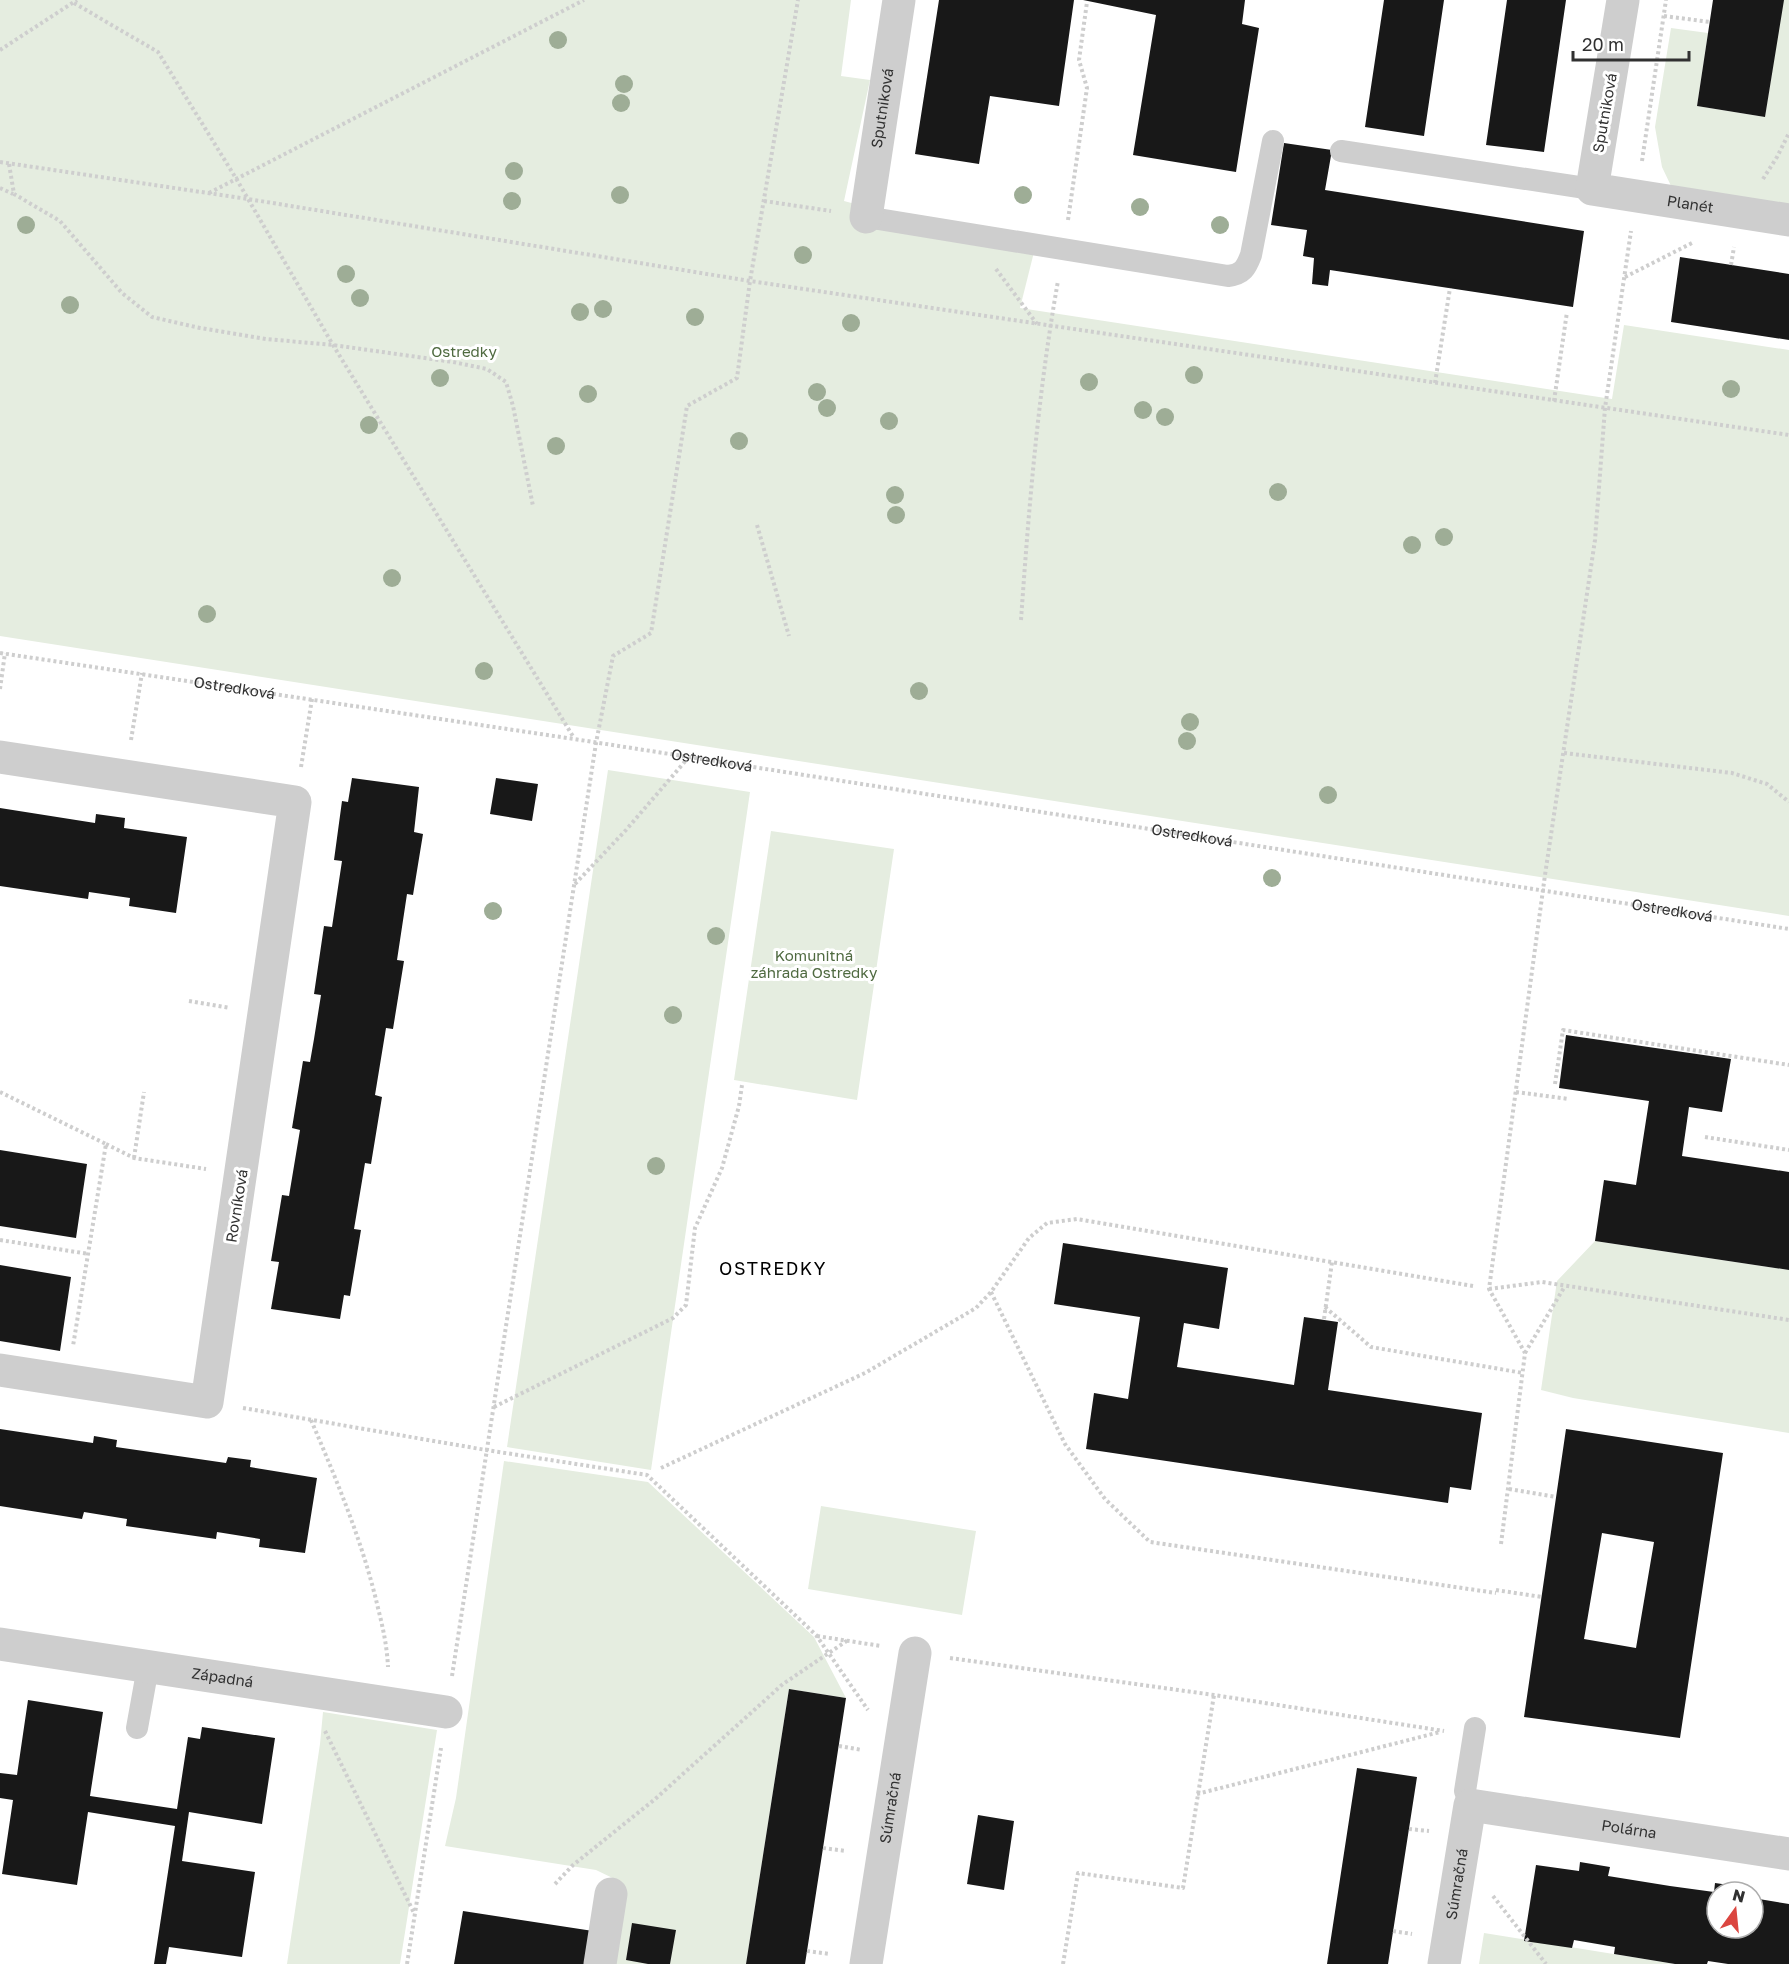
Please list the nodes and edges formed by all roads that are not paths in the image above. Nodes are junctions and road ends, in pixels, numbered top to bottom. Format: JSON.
{"nodes":[{"id":1,"x":899,"y":0,"type":"edge"},
{"id":2,"x":1623,"y":0,"type":"edge"},
{"id":3,"x":1273,"y":141,"type":"dead end"},
{"id":4,"x":1341,"y":151,"type":"dead end"},
{"id":5,"x":1592,"y":189,"type":"junction"},
{"id":6,"x":866,"y":217,"type":"joint"},
{"id":7,"x":1789,"y":220,"type":"edge"},
{"id":8,"x":0,"y":757,"type":"edge"},
{"id":9,"x":0,"y":1370,"type":"edge"},
{"id":10,"x":0,"y":1644,"type":"edge"},
{"id":11,"x":915,"y":1653,"type":"road end"},
{"id":12,"x":148,"y":1667,"type":"junction"},
{"id":13,"x":446,"y":1712,"type":"road end"},
{"id":14,"x":137,"y":1728,"type":"dead end"},
{"id":15,"x":1475,"y":1731,"type":"road end"},
{"id":16,"x":1470,"y":1805,"type":"junction"},
{"id":17,"x":1789,"y":1854,"type":"edge"},
{"id":18,"x":611,"y":1894,"type":"dead end"},
{"id":19,"x":600,"y":1964,"type":"edge"},
{"id":20,"x":866,"y":1964,"type":"edge"},
{"id":21,"x":1444,"y":1964,"type":"edge"}],
"edges":[{"from":1,"to":6,"type":"street","name":"Sputniková"},
{"from":2,"to":5,"type":"street","name":"Sputniková"},
{"from":3,"to":6,"type":"lane"},
{"from":4,"to":5,"type":"lane"},
{"from":5,"to":7,"type":"street","name":"Planét"},
{"from":8,"to":9,"type":"street","name":"Rovníková"},
{"from":10,"to":12,"type":"street","name":"Západná"},
{"from":11,"to":20,"type":"street","name":"Súmračná"},
{"from":12,"to":13,"type":"street","name":"Západná"},
{"from":12,"to":14,"type":"lane"},
{"from":15,"to":16,"type":"lane"},
{"from":16,"to":17,"type":"street","name":"Polárna"},
{"from":16,"to":21,"type":"street","name":"Súmračná"},
{"from":18,"to":19,"type":"street"}]}
